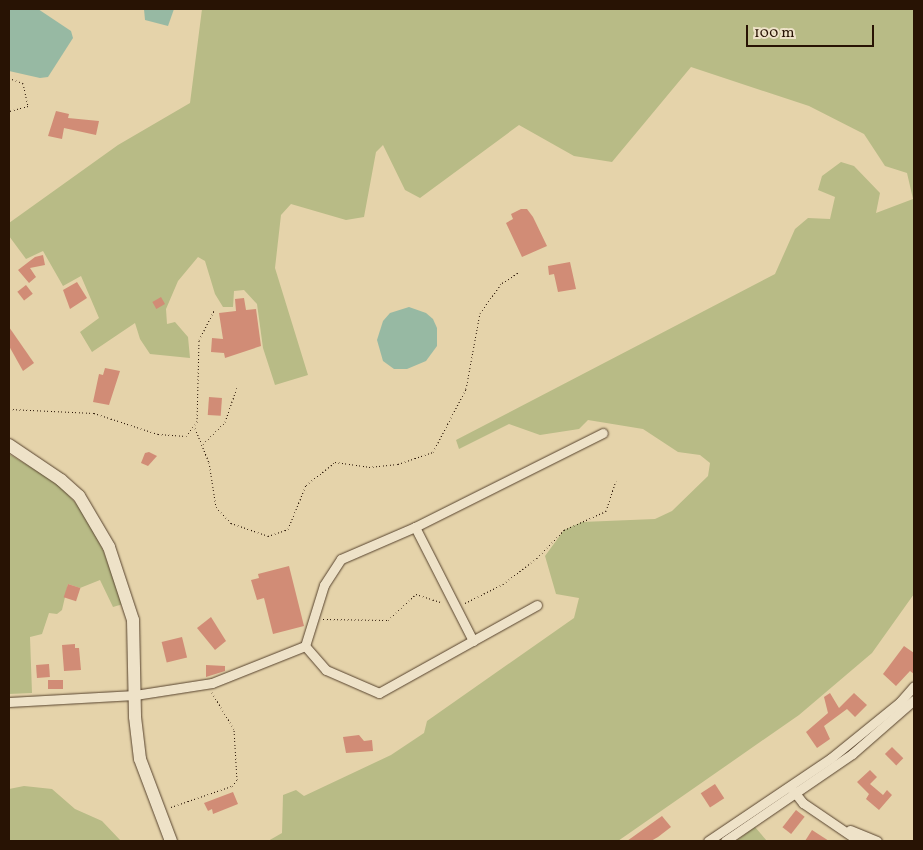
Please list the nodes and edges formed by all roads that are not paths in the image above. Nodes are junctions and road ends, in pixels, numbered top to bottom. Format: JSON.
{"nodes":[{"id":1,"x":603,"y":433,"type":"dead end"},
{"id":2,"x":9,"y":446,"type":"edge"},
{"id":3,"x":415,"y":526,"type":"junction"},
{"id":4,"x":537,"y":605,"type":"dead end"},
{"id":5,"x":473,"y":641,"type":"junction"},
{"id":6,"x":305,"y":646,"type":"junction"},
{"id":7,"x":914,"y":686,"type":"edge"},
{"id":8,"x":135,"y":695,"type":"junction"},
{"id":9,"x":914,"y":700,"type":"edge"},
{"id":10,"x":9,"y":702,"type":"edge"},
{"id":11,"x":793,"y":790,"type":"junction"},
{"id":12,"x":843,"y":827,"type":"junction"},
{"id":13,"x":171,"y":841,"type":"edge"},
{"id":14,"x":708,"y":841,"type":"edge"},
{"id":15,"x":725,"y":841,"type":"edge"},
{"id":16,"x":859,"y":841,"type":"edge"},
{"id":17,"x":877,"y":841,"type":"edge"}],
"edges":[{"from":1,"to":3,"type":"street"},
{"from":2,"to":8,"type":"main road"},
{"from":3,"to":5,"type":"street"},
{"from":3,"to":6,"type":"street"},
{"from":4,"to":5,"type":"street"},
{"from":5,"to":6,"type":"street"},
{"from":6,"to":8,"type":"street"},
{"from":7,"to":11,"type":"street"},
{"from":8,"to":10,"type":"street"},
{"from":8,"to":13,"type":"main road"},
{"from":9,"to":11,"type":"street"},
{"from":11,"to":12,"type":"street"},
{"from":11,"to":14,"type":"street"},
{"from":11,"to":15,"type":"street"},
{"from":12,"to":16,"type":"street"},
{"from":12,"to":17,"type":"street"}]}
